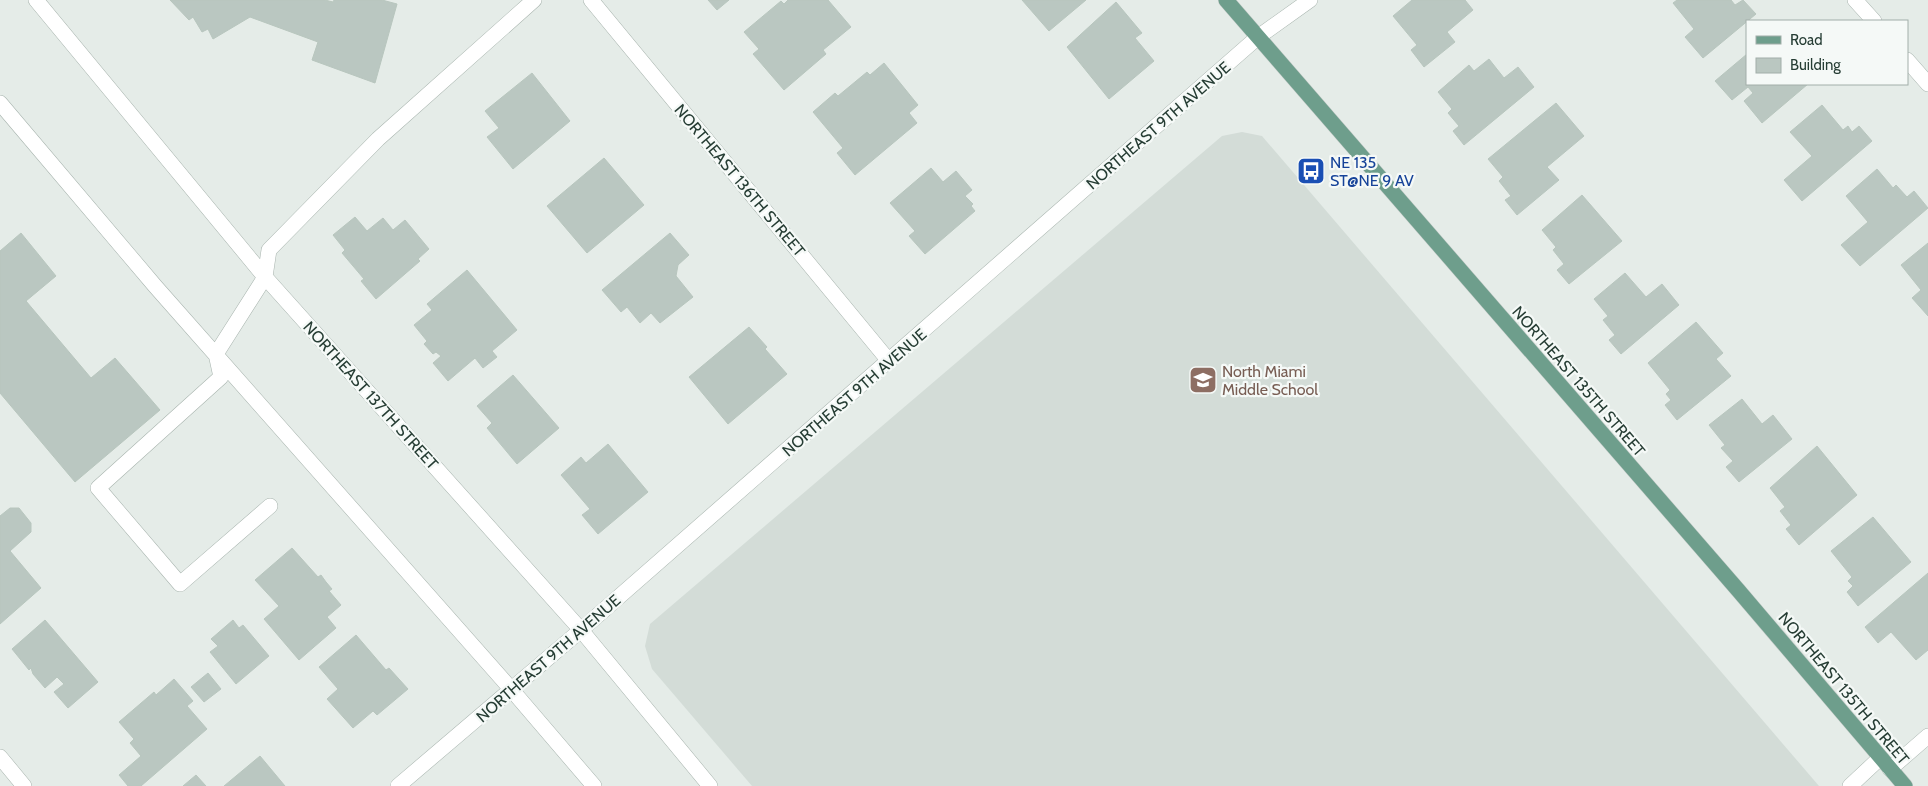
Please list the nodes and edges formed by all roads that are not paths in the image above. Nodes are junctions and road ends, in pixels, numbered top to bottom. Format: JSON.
{"nodes":[{"id":1,"x":36,"y":0,"type":"edge"},
{"id":2,"x":534,"y":0,"type":"edge"},
{"id":3,"x":591,"y":0,"type":"edge"},
{"id":4,"x":1226,"y":0,"type":"edge"},
{"id":5,"x":1310,"y":0,"type":"edge"},
{"id":6,"x":1855,"y":0,"type":"edge"},
{"id":7,"x":1873,"y":20,"type":"edge"},
{"id":8,"x":1258,"y":37,"type":"junction"},
{"id":9,"x":1908,"y":61,"type":"edge"},
{"id":10,"x":1928,"y":84,"type":"edge"},
{"id":11,"x":0,"y":104,"type":"edge"},
{"id":12,"x":265,"y":277,"type":"junction"},
{"id":13,"x":216,"y":354,"type":"junction"},
{"id":14,"x":890,"y":361,"type":"junction"},
{"id":15,"x":270,"y":506,"type":"dead end"},
{"id":16,"x":581,"y":630,"type":"junction"},
{"id":17,"x":511,"y":689,"type":"junction"},
{"id":18,"x":1928,"y":736,"type":"edge"},
{"id":19,"x":0,"y":758,"type":"edge"},
{"id":20,"x":1885,"y":763,"type":"junction"},
{"id":21,"x":24,"y":786,"type":"edge"},
{"id":22,"x":398,"y":786,"type":"edge"},
{"id":23,"x":594,"y":786,"type":"edge"},
{"id":24,"x":710,"y":786,"type":"edge"},
{"id":25,"x":1850,"y":786,"type":"edge"},
{"id":26,"x":1904,"y":786,"type":"edge"}],
"edges":[{"from":1,"to":12,"type":"street","name":"NORTHEAST 137TH STREET"},
{"from":2,"to":12,"type":"street"},
{"from":3,"to":14,"type":"street","name":"NORTHEAST 136TH STREET"},
{"from":4,"to":8,"type":"main road","name":"NORTHEAST 135TH STREET"},
{"from":5,"to":8,"type":"street","name":"NORTHEAST 9TH AVENUE"},
{"from":6,"to":7,"type":"street"},
{"from":8,"to":14,"type":"street","name":"NORTHEAST 9TH AVENUE"},
{"from":8,"to":20,"type":"main road","name":"NORTHEAST 135TH STREET"},
{"from":9,"to":10,"type":"street"},
{"from":11,"to":13,"type":"street"},
{"from":12,"to":13,"type":"street"},
{"from":12,"to":16,"type":"street","name":"NORTHEAST 137TH STREET"},
{"from":13,"to":15,"type":"street"},
{"from":13,"to":17,"type":"street"},
{"from":14,"to":16,"type":"street","name":"NORTHEAST 9TH AVENUE"},
{"from":16,"to":17,"type":"street","name":"NORTHEAST 9TH AVENUE"},
{"from":16,"to":24,"type":"street","name":"NORTHEAST 137TH STREET"},
{"from":17,"to":22,"type":"street","name":"NORTHEAST 9TH AVENUE"},
{"from":17,"to":23,"type":"street"},
{"from":18,"to":20,"type":"street"},
{"from":19,"to":21,"type":"street"},
{"from":20,"to":25,"type":"street"},
{"from":20,"to":26,"type":"main road","name":"NORTHEAST 135TH STREET"}]}
